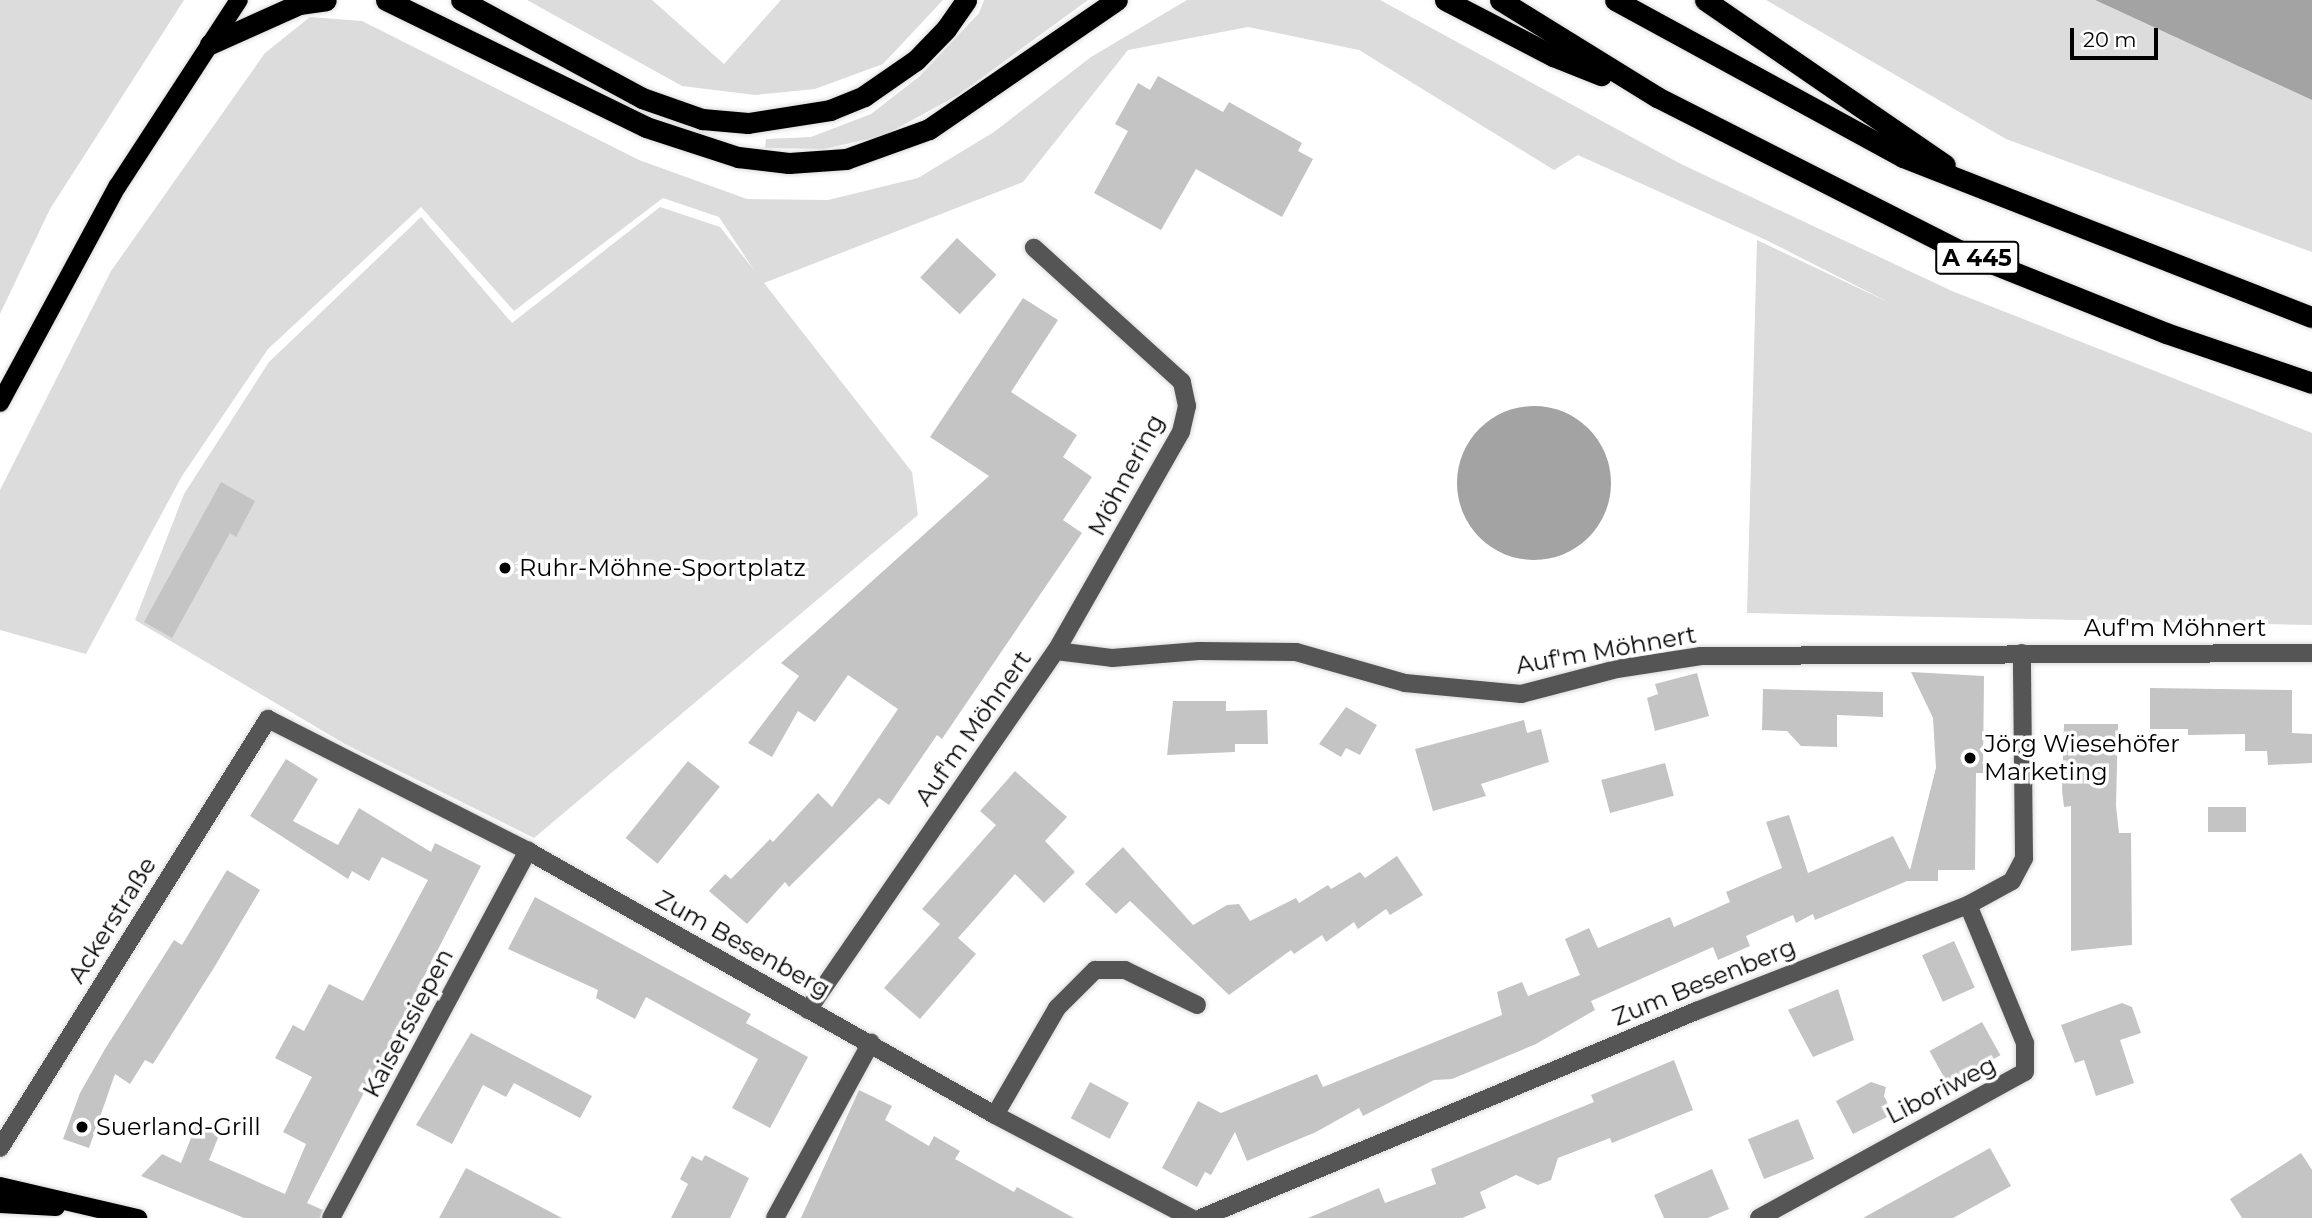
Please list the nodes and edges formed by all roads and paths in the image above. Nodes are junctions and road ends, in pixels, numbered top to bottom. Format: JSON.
{"nodes":[{"id":1,"x":239,"y":0,"type":"edge"},
{"id":2,"x":326,"y":0,"type":"edge"},
{"id":3,"x":386,"y":0,"type":"edge"},
{"id":4,"x":461,"y":0,"type":"edge"},
{"id":5,"x":966,"y":0,"type":"edge"},
{"id":6,"x":1117,"y":0,"type":"edge"},
{"id":7,"x":1446,"y":0,"type":"edge"},
{"id":8,"x":1500,"y":0,"type":"edge"},
{"id":9,"x":1615,"y":0,"type":"edge"},
{"id":10,"x":1705,"y":0,"type":"edge"},
{"id":11,"x":210,"y":44,"type":"junction"},
{"id":12,"x":1657,"y":97,"type":"junction"},
{"id":13,"x":1988,"y":193,"type":"junction"},
{"id":14,"x":1034,"y":248,"type":"dead end"},
{"id":15,"x":2312,"y":317,"type":"edge"},
{"id":16,"x":2312,"y":383,"type":"edge"},
{"id":17,"x":0,"y":403,"type":"edge"},
{"id":18,"x":1056,"y":651,"type":"junction"},
{"id":19,"x":2022,"y":653,"type":"junction"},
{"id":20,"x":2312,"y":653,"type":"edge"},
{"id":21,"x":268,"y":719,"type":"joint"},
{"id":22,"x":528,"y":851,"type":"junction"},
{"id":23,"x":1968,"y":905,"type":"junction"},
{"id":24,"x":1197,"y":1005,"type":"dead end"},
{"id":25,"x":808,"y":1010,"type":"junction"},
{"id":26,"x":871,"y":1043,"type":"junction"},
{"id":27,"x":995,"y":1115,"type":"junction"},
{"id":28,"x":0,"y":1147,"type":"edge"},
{"id":29,"x":0,"y":1186,"type":"edge"},
{"id":30,"x":0,"y":1204,"type":"edge"},
{"id":31,"x":104,"y":1209,"type":"junction"},
{"id":32,"x":138,"y":1218,"type":"edge"},
{"id":33,"x":331,"y":1218,"type":"edge"},
{"id":34,"x":775,"y":1218,"type":"edge"},
{"id":35,"x":1191,"y":1218,"type":"edge"},
{"id":36,"x":1201,"y":1218,"type":"edge"},
{"id":37,"x":1759,"y":1218,"type":"edge"}],
"edges":[{"from":1,"to":11,"type":"main road"},
{"from":2,"to":11,"type":"highway"},
{"from":3,"to":6,"type":"highway"},
{"from":4,"to":5,"type":"highway"},
{"from":7,"to":12,"type":"highway"},
{"from":8,"to":12,"type":"highway","number":"A 445"},
{"from":9,"to":13,"type":"highway","number":"A 445"},
{"from":10,"to":13,"type":"highway"},
{"from":11,"to":17,"type":"main road"},
{"from":12,"to":16,"type":"highway","number":"A 445"},
{"from":13,"to":15,"type":"highway","number":"A 445"},
{"from":14,"to":18,"type":"street","name":"Möhnering"},
{"from":18,"to":19,"type":"street","name":"Auf'm Möhnert"},
{"from":18,"to":25,"type":"street","name":"Auf'm Möhnert"},
{"from":19,"to":20,"type":"street","name":"Auf'm Möhnert"},
{"from":19,"to":23,"type":"street","name":"Zum Besenberg"},
{"from":21,"to":22,"type":"street","name":"Zum Besenberg"},
{"from":21,"to":28,"type":"street","name":"Ackerstraße"},
{"from":22,"to":25,"type":"street","name":"Zum Besenberg"},
{"from":22,"to":33,"type":"street","name":"Kaiserssiepen"},
{"from":23,"to":36,"type":"street","name":"Zum Besenberg"},
{"from":23,"to":37,"type":"street","name":"Liboriweg"},
{"from":24,"to":27,"type":"street"},
{"from":25,"to":26,"type":"street","name":"Zum Besenberg"},
{"from":26,"to":27,"type":"street","name":"Zum Besenberg"},
{"from":26,"to":34,"type":"street"},
{"from":27,"to":35,"type":"street","name":"Zum Besenberg"},
{"from":29,"to":31,"type":"main road"},
{"from":30,"to":31,"type":"main road"},
{"from":31,"to":32,"type":"main road"}]}
